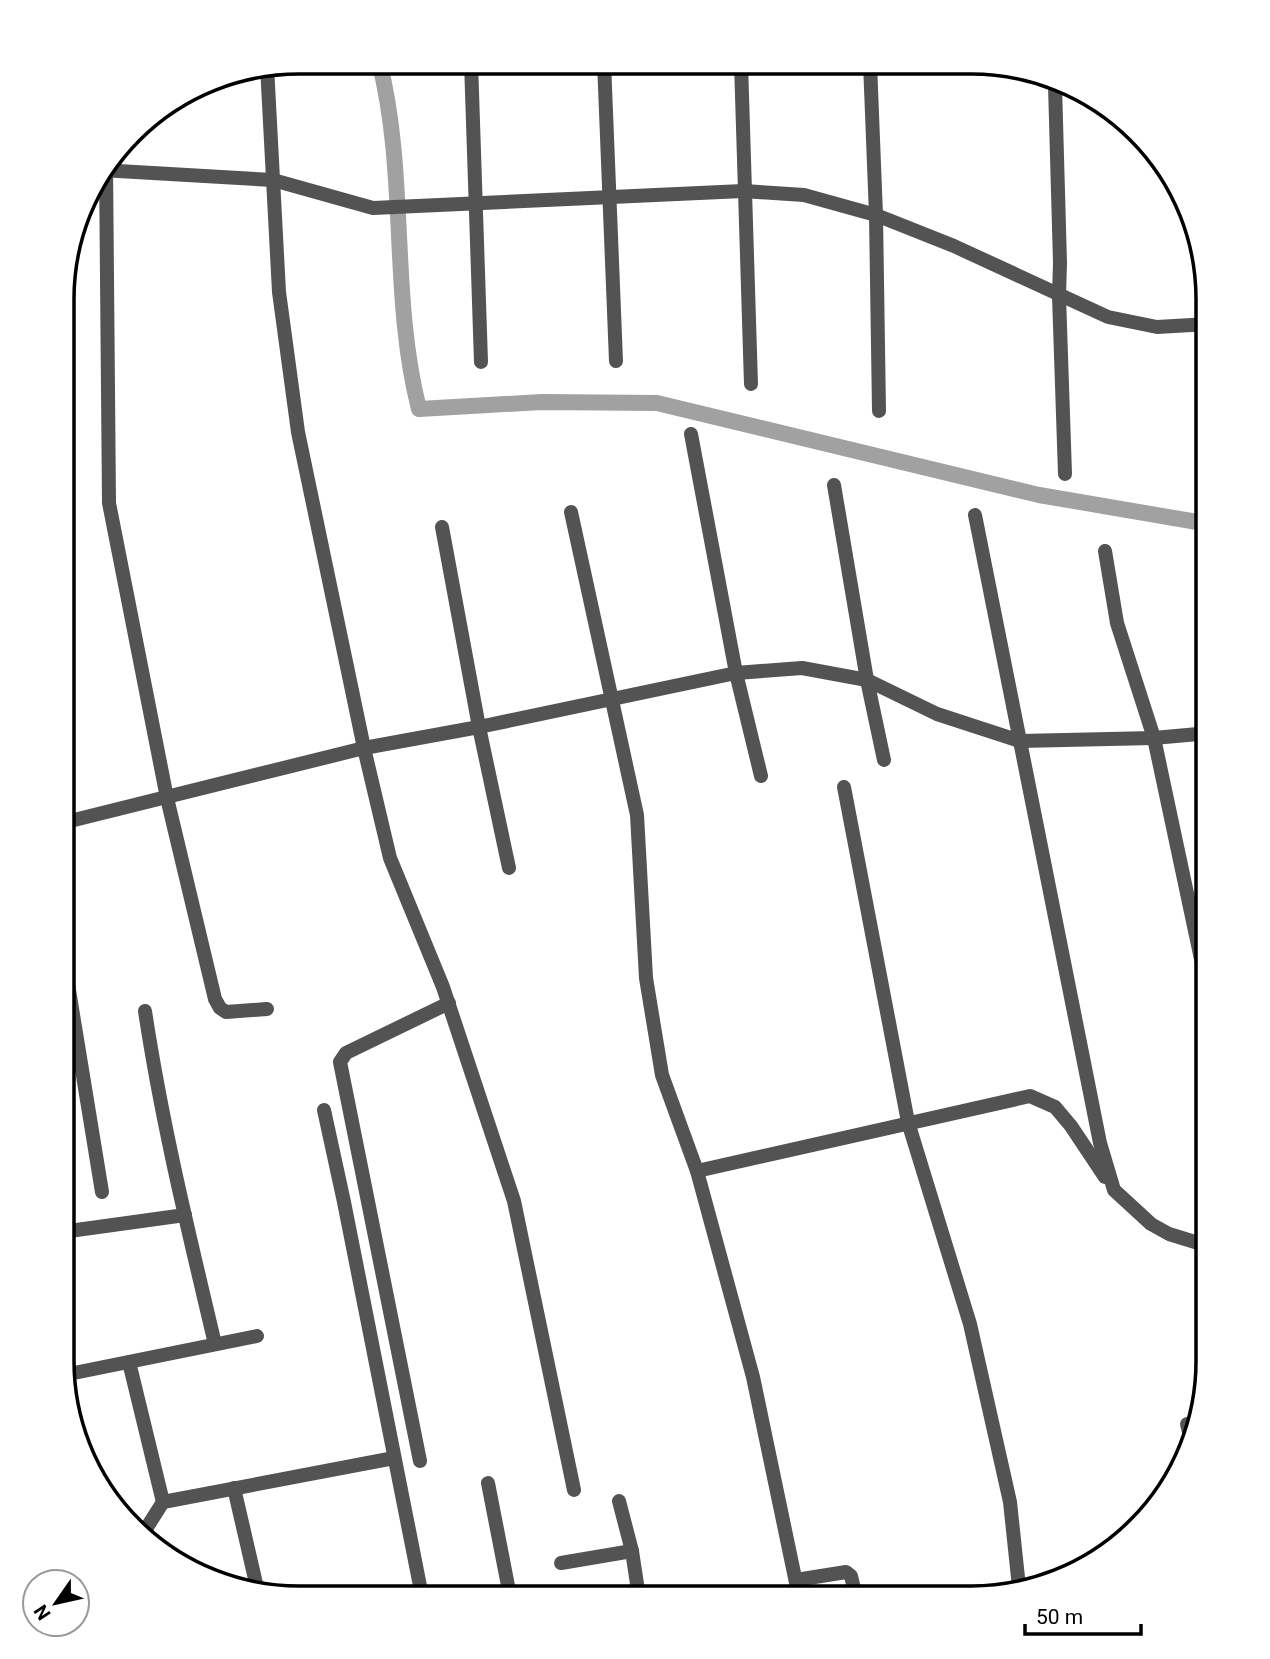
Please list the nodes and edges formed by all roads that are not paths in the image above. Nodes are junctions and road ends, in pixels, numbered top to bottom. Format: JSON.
{"nodes":[{"id":1,"x":472,"y":74,"type":"edge"},
{"id":2,"x":604,"y":74,"type":"edge"},
{"id":3,"x":741,"y":74,"type":"edge"},
{"id":4,"x":870,"y":74,"type":"edge"},
{"id":5,"x":267,"y":75,"type":"edge"},
{"id":6,"x":1055,"y":90,"type":"edge"},
{"id":7,"x":114,"y":169,"type":"edge"},
{"id":8,"x":273,"y":180,"type":"junction"},
{"id":9,"x":104,"y":186,"type":"edge"},
{"id":10,"x":743,"y":191,"type":"junction"},
{"id":11,"x":609,"y":198,"type":"junction"},
{"id":12,"x":477,"y":202,"type":"junction"},
{"id":13,"x":876,"y":215,"type":"junction"},
{"id":14,"x":1059,"y":296,"type":"junction"},
{"id":15,"x":1196,"y":325,"type":"edge"},
{"id":16,"x":616,"y":361,"type":"dead end"},
{"id":17,"x":481,"y":362,"type":"dead end"},
{"id":18,"x":751,"y":384,"type":"dead end"},
{"id":19,"x":879,"y":411,"type":"dead end"},
{"id":20,"x":691,"y":434,"type":"dead end"},
{"id":21,"x":1065,"y":474,"type":"dead end"},
{"id":22,"x":834,"y":485,"type":"dead end"},
{"id":23,"x":571,"y":512,"type":"dead end"},
{"id":24,"x":975,"y":515,"type":"dead end"},
{"id":25,"x":442,"y":527,"type":"dead end"},
{"id":26,"x":1105,"y":551,"type":"dead end"},
{"id":27,"x":736,"y":673,"type":"junction"},
{"id":28,"x":867,"y":680,"type":"junction"},
{"id":29,"x":613,"y":699,"type":"junction"},
{"id":30,"x":479,"y":727,"type":"junction"},
{"id":31,"x":1196,"y":734,"type":"edge"},
{"id":32,"x":1154,"y":738,"type":"junction"},
{"id":33,"x":1020,"y":741,"type":"junction"},
{"id":34,"x":365,"y":748,"type":"junction"},
{"id":35,"x":884,"y":760,"type":"dead end"},
{"id":36,"x":761,"y":776,"type":"dead end"},
{"id":37,"x":844,"y":787,"type":"dead end"},
{"id":38,"x":167,"y":798,"type":"junction"},
{"id":39,"x":74,"y":820,"type":"edge"},
{"id":40,"x":509,"y":867,"type":"dead end"},
{"id":41,"x":1196,"y":936,"type":"edge"},
{"id":42,"x":449,"y":1003,"type":"junction"},
{"id":43,"x":267,"y":1009,"type":"dead end"},
{"id":44,"x":145,"y":1011,"type":"dead end"},
{"id":45,"x":74,"y":1021,"type":"edge"},
{"id":46,"x":324,"y":1110,"type":"dead end"},
{"id":47,"x":908,"y":1122,"type":"junction"},
{"id":48,"x":696,"y":1171,"type":"junction"},
{"id":49,"x":1114,"y":1189,"type":"junction"},
{"id":50,"x":102,"y":1192,"type":"dead end"},
{"id":51,"x":185,"y":1215,"type":"junction"},
{"id":52,"x":74,"y":1231,"type":"edge"},
{"id":53,"x":1196,"y":1242,"type":"edge"},
{"id":54,"x":257,"y":1336,"type":"dead end"},
{"id":55,"x":215,"y":1344,"type":"junction"},
{"id":56,"x":129,"y":1362,"type":"junction"},
{"id":57,"x":74,"y":1373,"type":"edge"},
{"id":58,"x":394,"y":1458,"type":"junction"},
{"id":59,"x":420,"y":1461,"type":"dead end"},
{"id":60,"x":488,"y":1483,"type":"dead end"},
{"id":61,"x":234,"y":1488,"type":"junction"},
{"id":62,"x":574,"y":1490,"type":"dead end"},
{"id":63,"x":619,"y":1501,"type":"dead end"},
{"id":64,"x":163,"y":1502,"type":"junction"},
{"id":65,"x":147,"y":1527,"type":"edge"},
{"id":66,"x":632,"y":1551,"type":"junction"},
{"id":67,"x":561,"y":1563,"type":"dead end"},
{"id":68,"x":796,"y":1580,"type":"junction"},
{"id":69,"x":1018,"y":1580,"type":"edge"},
{"id":70,"x":256,"y":1581,"type":"edge"},
{"id":71,"x":420,"y":1586,"type":"edge"},
{"id":72,"x":508,"y":1586,"type":"edge"},
{"id":73,"x":637,"y":1586,"type":"edge"},
{"id":74,"x":797,"y":1586,"type":"edge"},
{"id":75,"x":853,"y":1586,"type":"edge"}],
"edges":[{"from":1,"to":12,"type":"street"},
{"from":2,"to":11,"type":"street"},
{"from":3,"to":10,"type":"street"},
{"from":4,"to":13,"type":"street"},
{"from":5,"to":8,"type":"street"},
{"from":6,"to":14,"type":"street"},
{"from":7,"to":8,"type":"street"},
{"from":8,"to":12,"type":"street"},
{"from":8,"to":34,"type":"street"},
{"from":9,"to":38,"type":"street"},
{"from":10,"to":11,"type":"street"},
{"from":10,"to":13,"type":"street"},
{"from":10,"to":18,"type":"street"},
{"from":11,"to":12,"type":"street"},
{"from":11,"to":16,"type":"street"},
{"from":12,"to":17,"type":"street"},
{"from":13,"to":14,"type":"street"},
{"from":13,"to":19,"type":"street"},
{"from":14,"to":15,"type":"street"},
{"from":14,"to":21,"type":"street"},
{"from":20,"to":27,"type":"street"},
{"from":22,"to":28,"type":"street"},
{"from":23,"to":29,"type":"street"},
{"from":24,"to":33,"type":"street"},
{"from":25,"to":30,"type":"street"},
{"from":26,"to":32,"type":"street"},
{"from":27,"to":28,"type":"street"},
{"from":27,"to":29,"type":"street"},
{"from":27,"to":36,"type":"street"},
{"from":28,"to":33,"type":"street"},
{"from":28,"to":35,"type":"street"},
{"from":29,"to":30,"type":"street"},
{"from":29,"to":48,"type":"street"},
{"from":30,"to":34,"type":"street"},
{"from":30,"to":40,"type":"street"},
{"from":31,"to":32,"type":"street"},
{"from":32,"to":33,"type":"street"},
{"from":32,"to":41,"type":"street"},
{"from":33,"to":49,"type":"street"},
{"from":34,"to":38,"type":"street"},
{"from":34,"to":42,"type":"street"},
{"from":37,"to":47,"type":"street"},
{"from":38,"to":39,"type":"street"},
{"from":38,"to":43,"type":"street"},
{"from":42,"to":59,"type":"street"},
{"from":42,"to":62,"type":"street"},
{"from":44,"to":51,"type":"street"},
{"from":45,"to":50,"type":"street"},
{"from":46,"to":58,"type":"street"},
{"from":47,"to":48,"type":"street"},
{"from":47,"to":49,"type":"street"},
{"from":47,"to":69,"type":"street"},
{"from":48,"to":68,"type":"street"},
{"from":49,"to":53,"type":"street"},
{"from":51,"to":52,"type":"street"},
{"from":51,"to":55,"type":"street"},
{"from":54,"to":55,"type":"street"},
{"from":55,"to":56,"type":"street"},
{"from":56,"to":57,"type":"street"},
{"from":56,"to":64,"type":"street"},
{"from":58,"to":61,"type":"street"},
{"from":58,"to":71,"type":"street"},
{"from":60,"to":72,"type":"street"},
{"from":61,"to":64,"type":"street"},
{"from":61,"to":70,"type":"street"},
{"from":63,"to":66,"type":"street"},
{"from":64,"to":65,"type":"street"},
{"from":66,"to":67,"type":"street"},
{"from":66,"to":73,"type":"street"},
{"from":68,"to":74,"type":"street"},
{"from":68,"to":75,"type":"street"}]}
